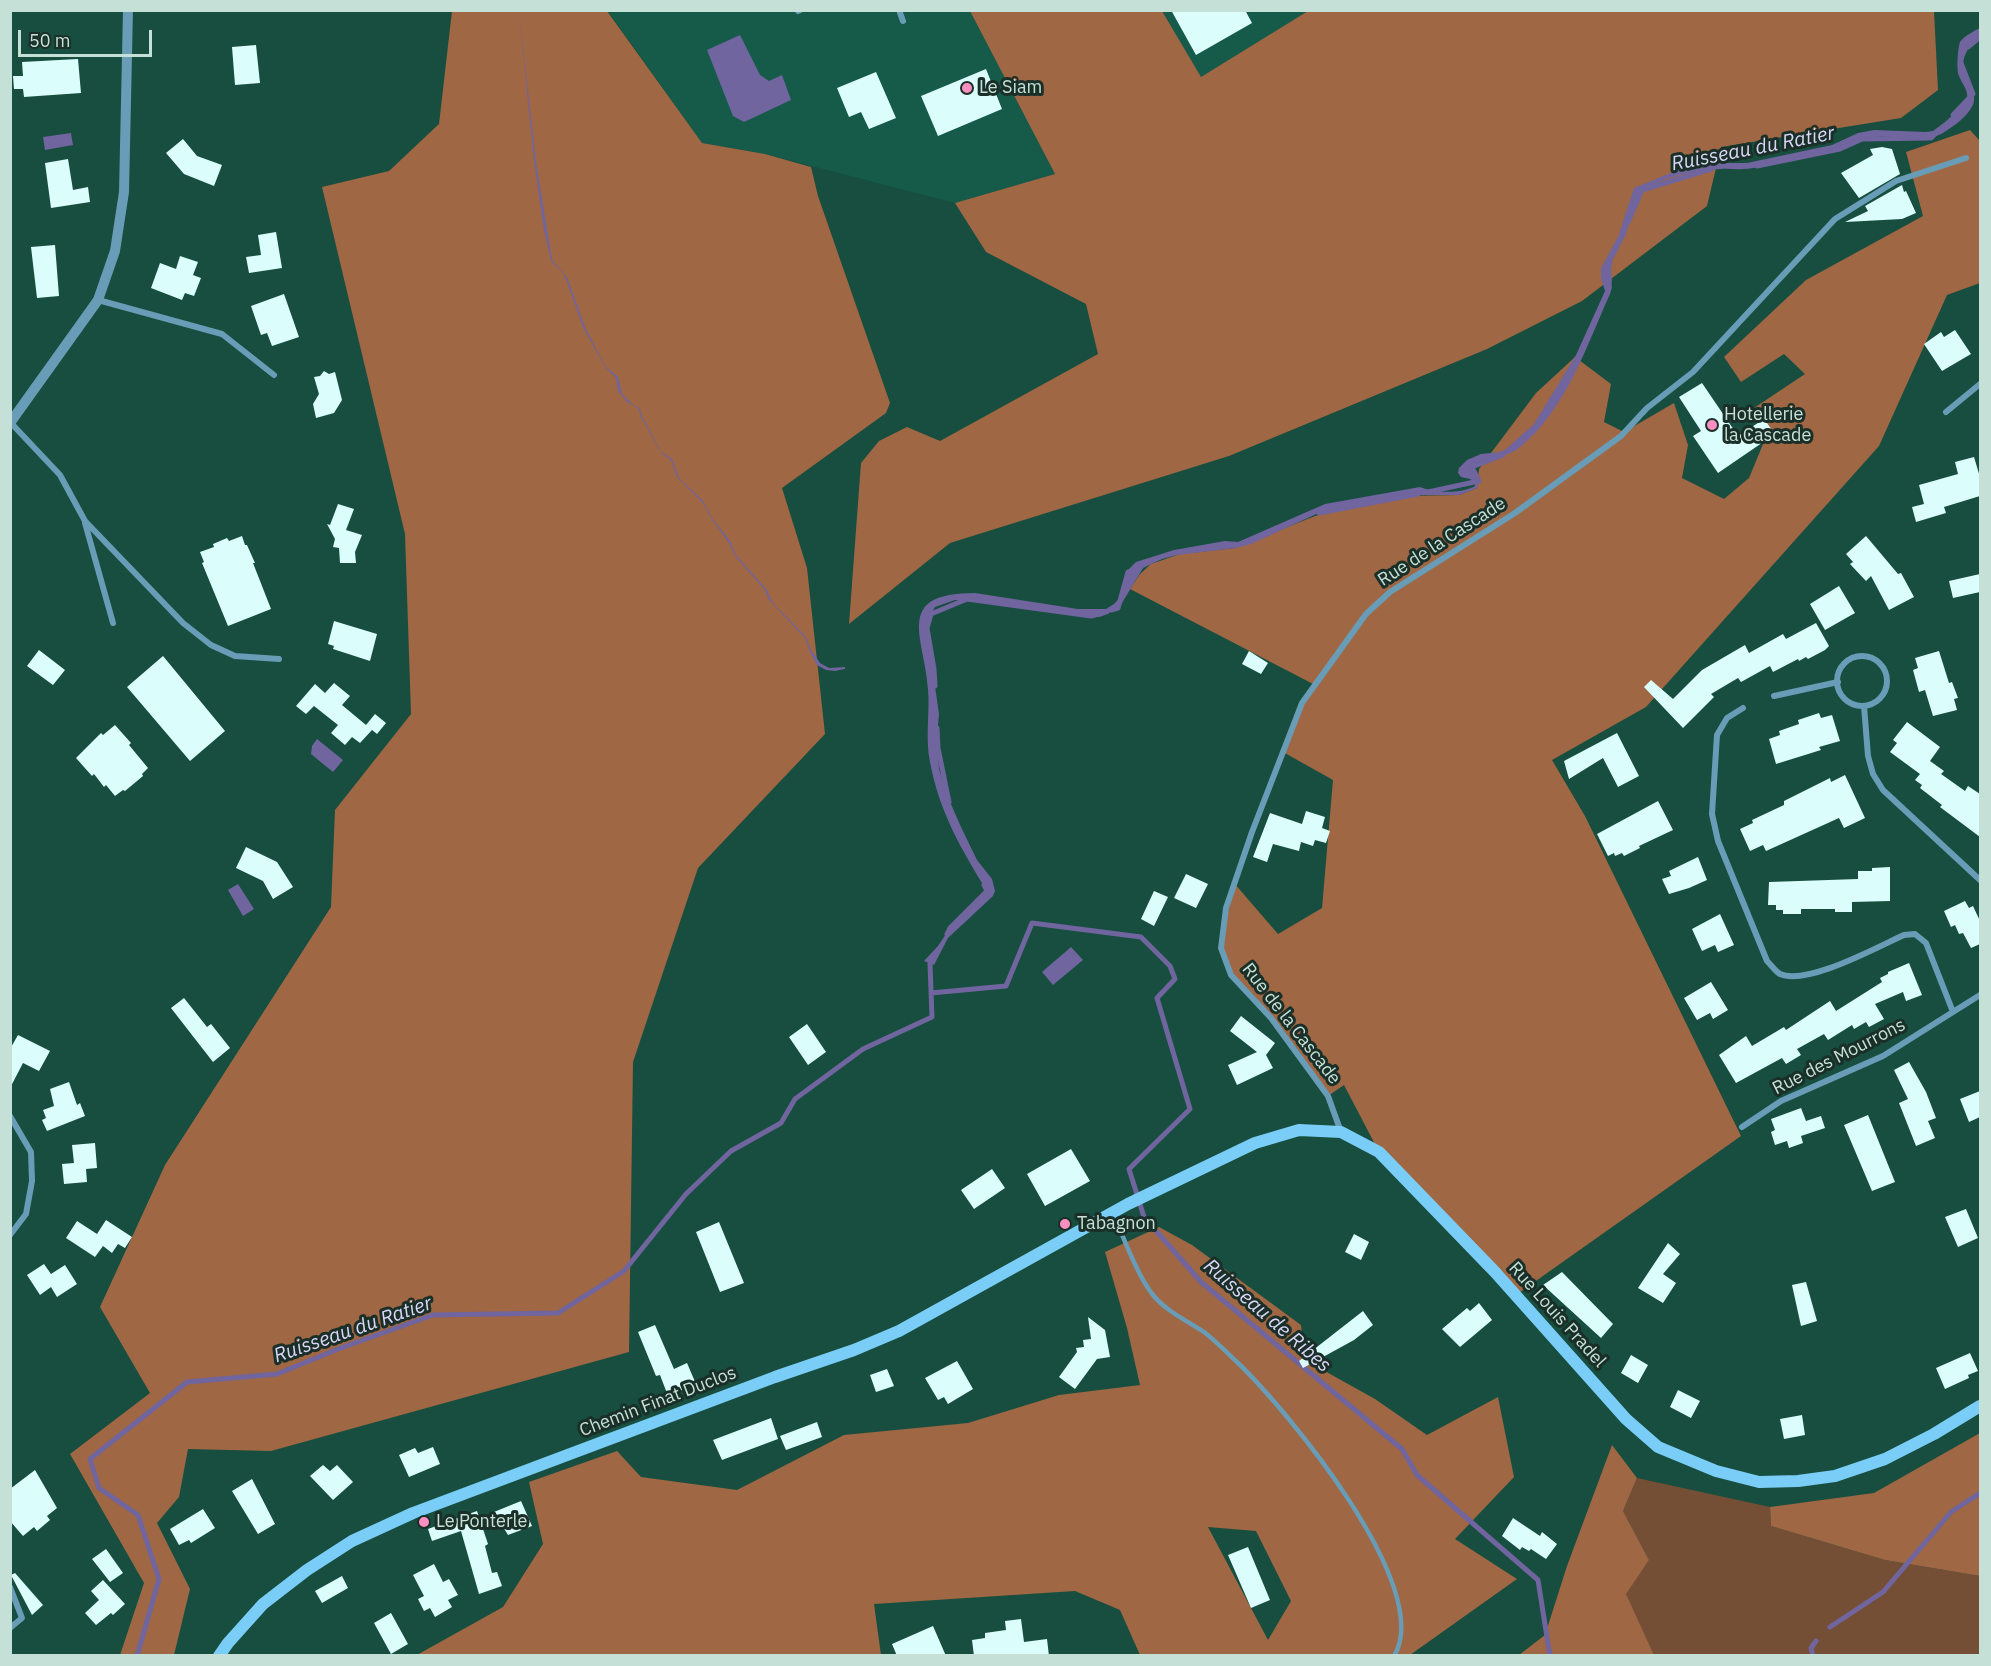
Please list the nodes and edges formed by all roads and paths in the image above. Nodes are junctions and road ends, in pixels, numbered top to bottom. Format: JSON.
{"nodes":[{"id":1,"x":128,"y":10,"type":"edge"},
{"id":2,"x":899,"y":10,"type":"edge"},
{"id":3,"x":903,"y":21,"type":"dead end"},
{"id":4,"x":1966,"y":158,"type":"dead end"},
{"id":5,"x":98,"y":300,"type":"junction"},
{"id":6,"x":274,"y":375,"type":"dead end"},
{"id":7,"x":1980,"y":384,"type":"edge"},
{"id":8,"x":1946,"y":412,"type":"dead end"},
{"id":9,"x":11,"y":423,"type":"edge"},
{"id":10,"x":85,"y":521,"type":"junction"},
{"id":11,"x":113,"y":624,"type":"dead end"},
{"id":12,"x":279,"y":659,"type":"dead end"},
{"id":13,"x":1838,"y":682,"type":"junction"},
{"id":14,"x":1774,"y":696,"type":"dead end"},
{"id":15,"x":1864,"y":706,"type":"junction"},
{"id":16,"x":1743,"y":708,"type":"dead end"},
{"id":17,"x":1980,"y":880,"type":"edge"},
{"id":18,"x":1980,"y":995,"type":"edge"},
{"id":19,"x":1953,"y":1012,"type":"junction"},
{"id":20,"x":10,"y":1116,"type":"edge"},
{"id":21,"x":1742,"y":1127,"type":"dead end"},
{"id":22,"x":1341,"y":1132,"type":"junction"},
{"id":23,"x":1128,"y":1204,"type":"joint"},
{"id":24,"x":1113,"y":1212,"type":"junction"},
{"id":25,"x":10,"y":1235,"type":"edge"},
{"id":26,"x":1980,"y":1406,"type":"edge"},
{"id":27,"x":10,"y":1587,"type":"edge"},
{"id":28,"x":10,"y":1628,"type":"edge"},
{"id":29,"x":219,"y":1656,"type":"edge"},
{"id":30,"x":1394,"y":1656,"type":"edge"}],
"edges":[{"from":1,"to":5,"type":"street"},
{"from":2,"to":3,"type":"street"},
{"from":4,"to":22,"type":"street","name":"Rue de la Cascade"},
{"from":5,"to":6,"type":"street"},
{"from":5,"to":9,"type":"street"},
{"from":7,"to":8,"type":"street"},
{"from":9,"to":10,"type":"street"},
{"from":10,"to":11,"type":"street"},
{"from":10,"to":12,"type":"street"},
{"from":13,"to":14,"type":"street"},
{"from":13,"to":15,"type":"street"},
{"from":13,"to":15,"type":"street"},
{"from":15,"to":17,"type":"street"},
{"from":16,"to":19,"type":"street"},
{"from":18,"to":19,"type":"street","name":"Rue des Mourrons"},
{"from":19,"to":21,"type":"street","name":"Rue des Mourrons"},
{"from":20,"to":25,"type":"street"},
{"from":22,"to":23,"type":"main road","name":"Rue Louis Pradel"},
{"from":22,"to":26,"type":"main road","name":"Rue Louis Pradel"},
{"from":23,"to":24,"type":"main road","name":"Chemin Finat Duclos"},
{"from":24,"to":29,"type":"main road","name":"Chemin Finat Duclos"},
{"from":24,"to":30,"type":"lane"},
{"from":27,"to":28,"type":"street"}]}
